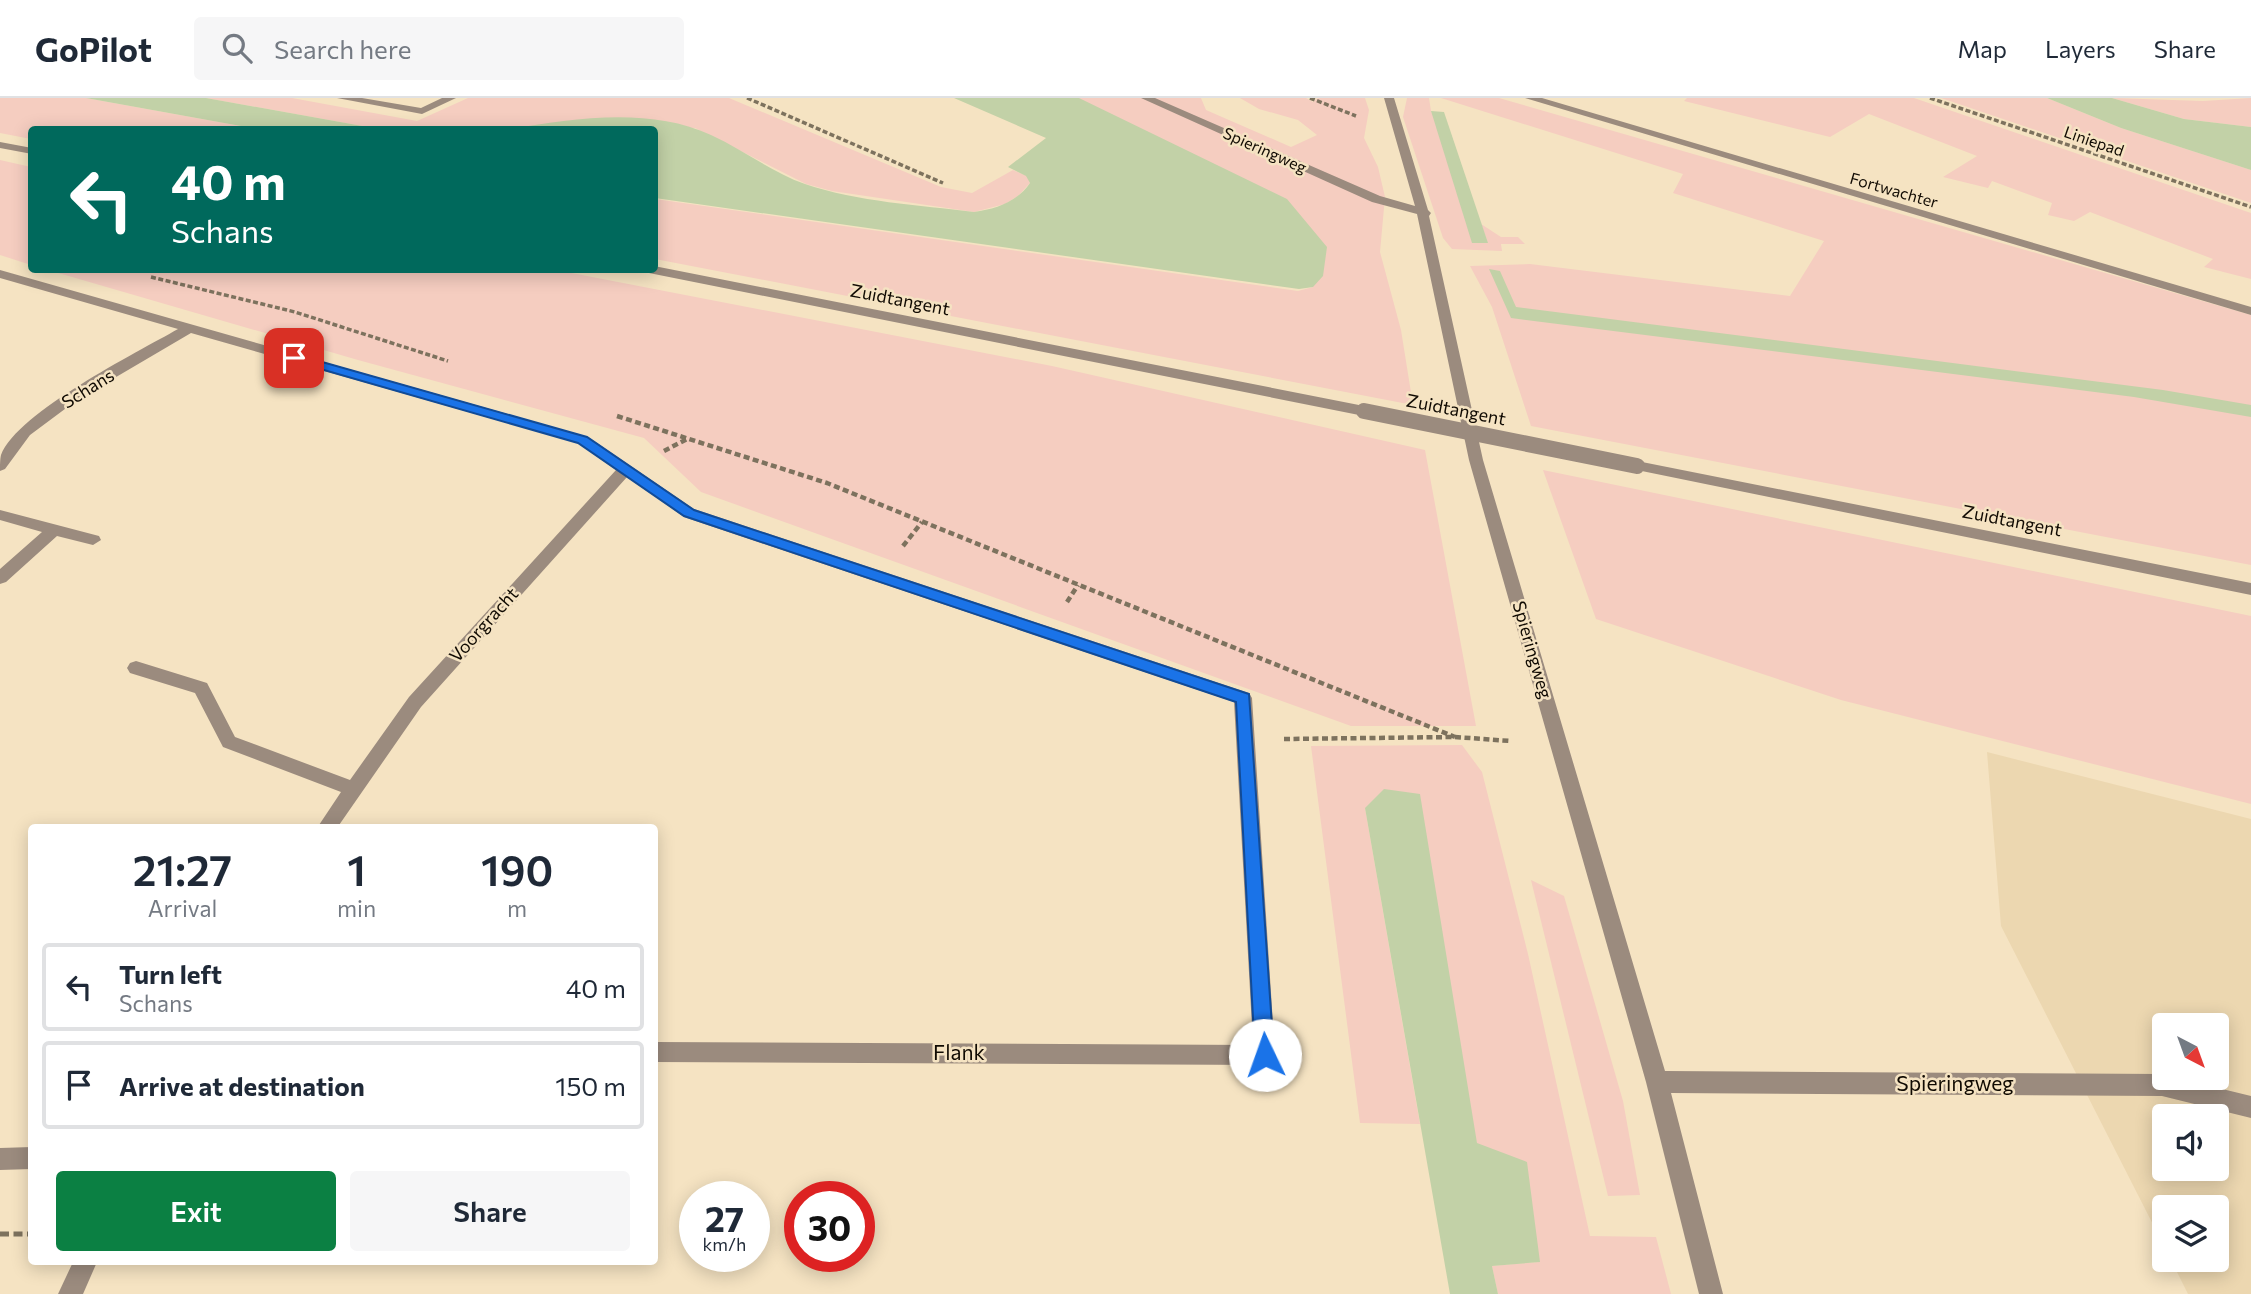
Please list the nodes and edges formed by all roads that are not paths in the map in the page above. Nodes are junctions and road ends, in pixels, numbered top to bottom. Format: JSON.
{"nodes":[{"id":1,"x":342,"y":98,"type":"edge"},
{"id":2,"x":451,"y":98,"type":"edge"},
{"id":3,"x":1146,"y":98,"type":"edge"},
{"id":4,"x":1389,"y":98,"type":"edge"},
{"id":5,"x":1530,"y":98,"type":"edge"},
{"id":6,"x":0,"y":145,"type":"edge"},
{"id":7,"x":28,"y":149,"type":"edge"},
{"id":8,"x":1425,"y":213,"type":"junction"},
{"id":9,"x":658,"y":271,"type":"edge"},
{"id":10,"x":0,"y":274,"type":"edge"},
{"id":11,"x":2251,"y":311,"type":"edge"},
{"id":12,"x":189,"y":328,"type":"junction"},
{"id":13,"x":0,"y":466,"type":"edge"},
{"id":14,"x":625,"y":470,"type":"junction"},
{"id":15,"x":0,"y":515,"type":"edge"},
{"id":16,"x":54,"y":530,"type":"junction"},
{"id":17,"x":93,"y":540,"type":"dead end"},
{"id":18,"x":0,"y":579,"type":"edge"},
{"id":19,"x":2251,"y":589,"type":"edge"},
{"id":20,"x":136,"y":668,"type":"dead end"},
{"id":21,"x":354,"y":789,"type":"junction"},
{"id":22,"x":329,"y":824,"type":"edge"},
{"id":23,"x":658,"y":1052,"type":"edge"},
{"id":24,"x":1657,"y":1082,"type":"junction"},
{"id":25,"x":2251,"y":1107,"type":"edge"},
{"id":26,"x":28,"y":1158,"type":"edge"},
{"id":27,"x":0,"y":1159,"type":"edge"},
{"id":28,"x":84,"y":1265,"type":"edge"},
{"id":29,"x":70,"y":1294,"type":"edge"},
{"id":30,"x":1710,"y":1294,"type":"edge"}],
"edges":[{"from":1,"to":2,"type":"street"},
{"from":3,"to":8,"type":"street","name":"Spieringweg"},
{"from":4,"to":8,"type":"street","name":"Spieringweg"},
{"from":5,"to":11,"type":"street","name":"Fortwachter"},
{"from":6,"to":7,"type":"street"},
{"from":8,"to":24,"type":"street","name":"Spieringweg"},
{"from":9,"to":19,"type":"street","name":"Zuidtangent","bridge":true},
{"from":10,"to":12,"type":"street"},
{"from":12,"to":13,"type":"street","name":"Schans"},
{"from":12,"to":14,"type":"street"},
{"from":14,"to":21,"type":"street","name":"Voorgracht"},
{"from":14,"to":23,"type":"street","name":"Flank"},
{"from":15,"to":16,"type":"street"},
{"from":16,"to":17,"type":"street"},
{"from":16,"to":18,"type":"street"},
{"from":20,"to":21,"type":"street"},
{"from":21,"to":22,"type":"street","name":"Voorgracht"},
{"from":24,"to":25,"type":"street","name":"Spieringweg"},
{"from":24,"to":30,"type":"street","name":"Spieringweg"},
{"from":26,"to":27,"type":"street"},
{"from":28,"to":29,"type":"street"}]}
